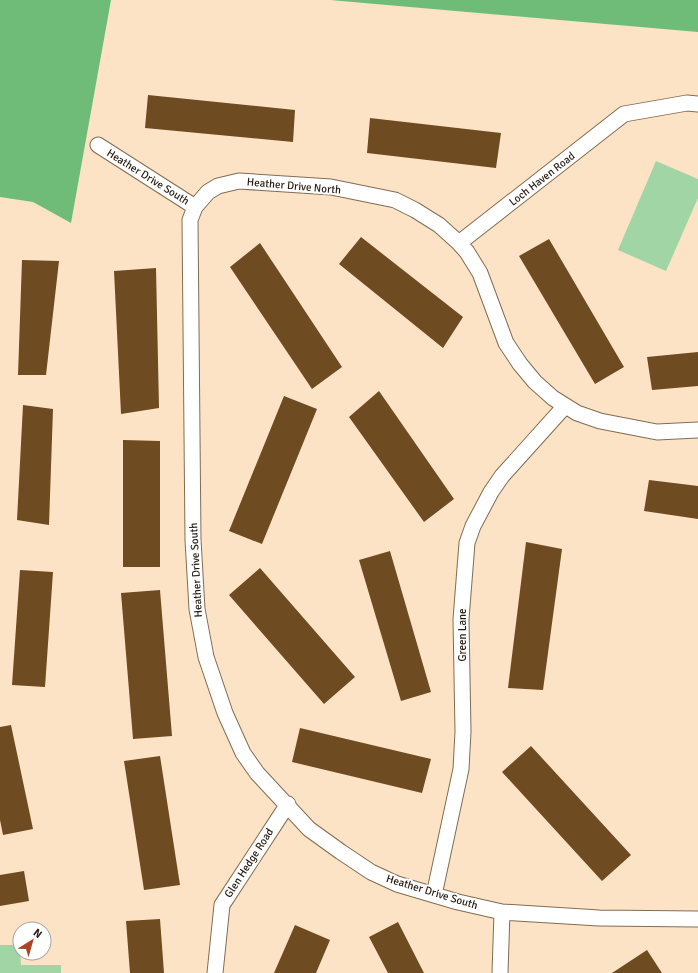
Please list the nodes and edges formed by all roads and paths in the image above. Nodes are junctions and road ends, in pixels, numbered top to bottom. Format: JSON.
{"nodes":[{"id":1,"x":698,"y":104,"type":"edge"},
{"id":2,"x":98,"y":145,"type":"dead end"},
{"id":3,"x":195,"y":207,"type":"junction"},
{"id":4,"x":459,"y":243,"type":"junction"},
{"id":5,"x":565,"y":406,"type":"junction"},
{"id":6,"x":698,"y":430,"type":"edge"},
{"id":7,"x":288,"y":804,"type":"junction"},
{"id":8,"x":434,"y":895,"type":"junction"},
{"id":9,"x":502,"y":912,"type":"junction"},
{"id":10,"x":698,"y":919,"type":"edge"},
{"id":11,"x":215,"y":973,"type":"edge"},
{"id":12,"x":500,"y":973,"type":"edge"}],
"edges":[{"from":1,"to":4,"type":"street","name":"Loch Haven Road"},
{"from":2,"to":3,"type":"street","name":"Heather Drive South"},
{"from":3,"to":4,"type":"street","name":"Heather Drive North"},
{"from":3,"to":7,"type":"street","name":"Heather Drive South"},
{"from":4,"to":5,"type":"street","name":"Heather Drive North"},
{"from":5,"to":6,"type":"street","name":"Heather Drive North"},
{"from":5,"to":8,"type":"street","name":"Green Lane"},
{"from":7,"to":8,"type":"street","name":"Heather Drive South"},
{"from":7,"to":11,"type":"street","name":"Glen Hedge Road"},
{"from":8,"to":9,"type":"street","name":"Heather Drive South"},
{"from":9,"to":10,"type":"street","name":"Heather Drive South"},
{"from":9,"to":12,"type":"street"}]}
